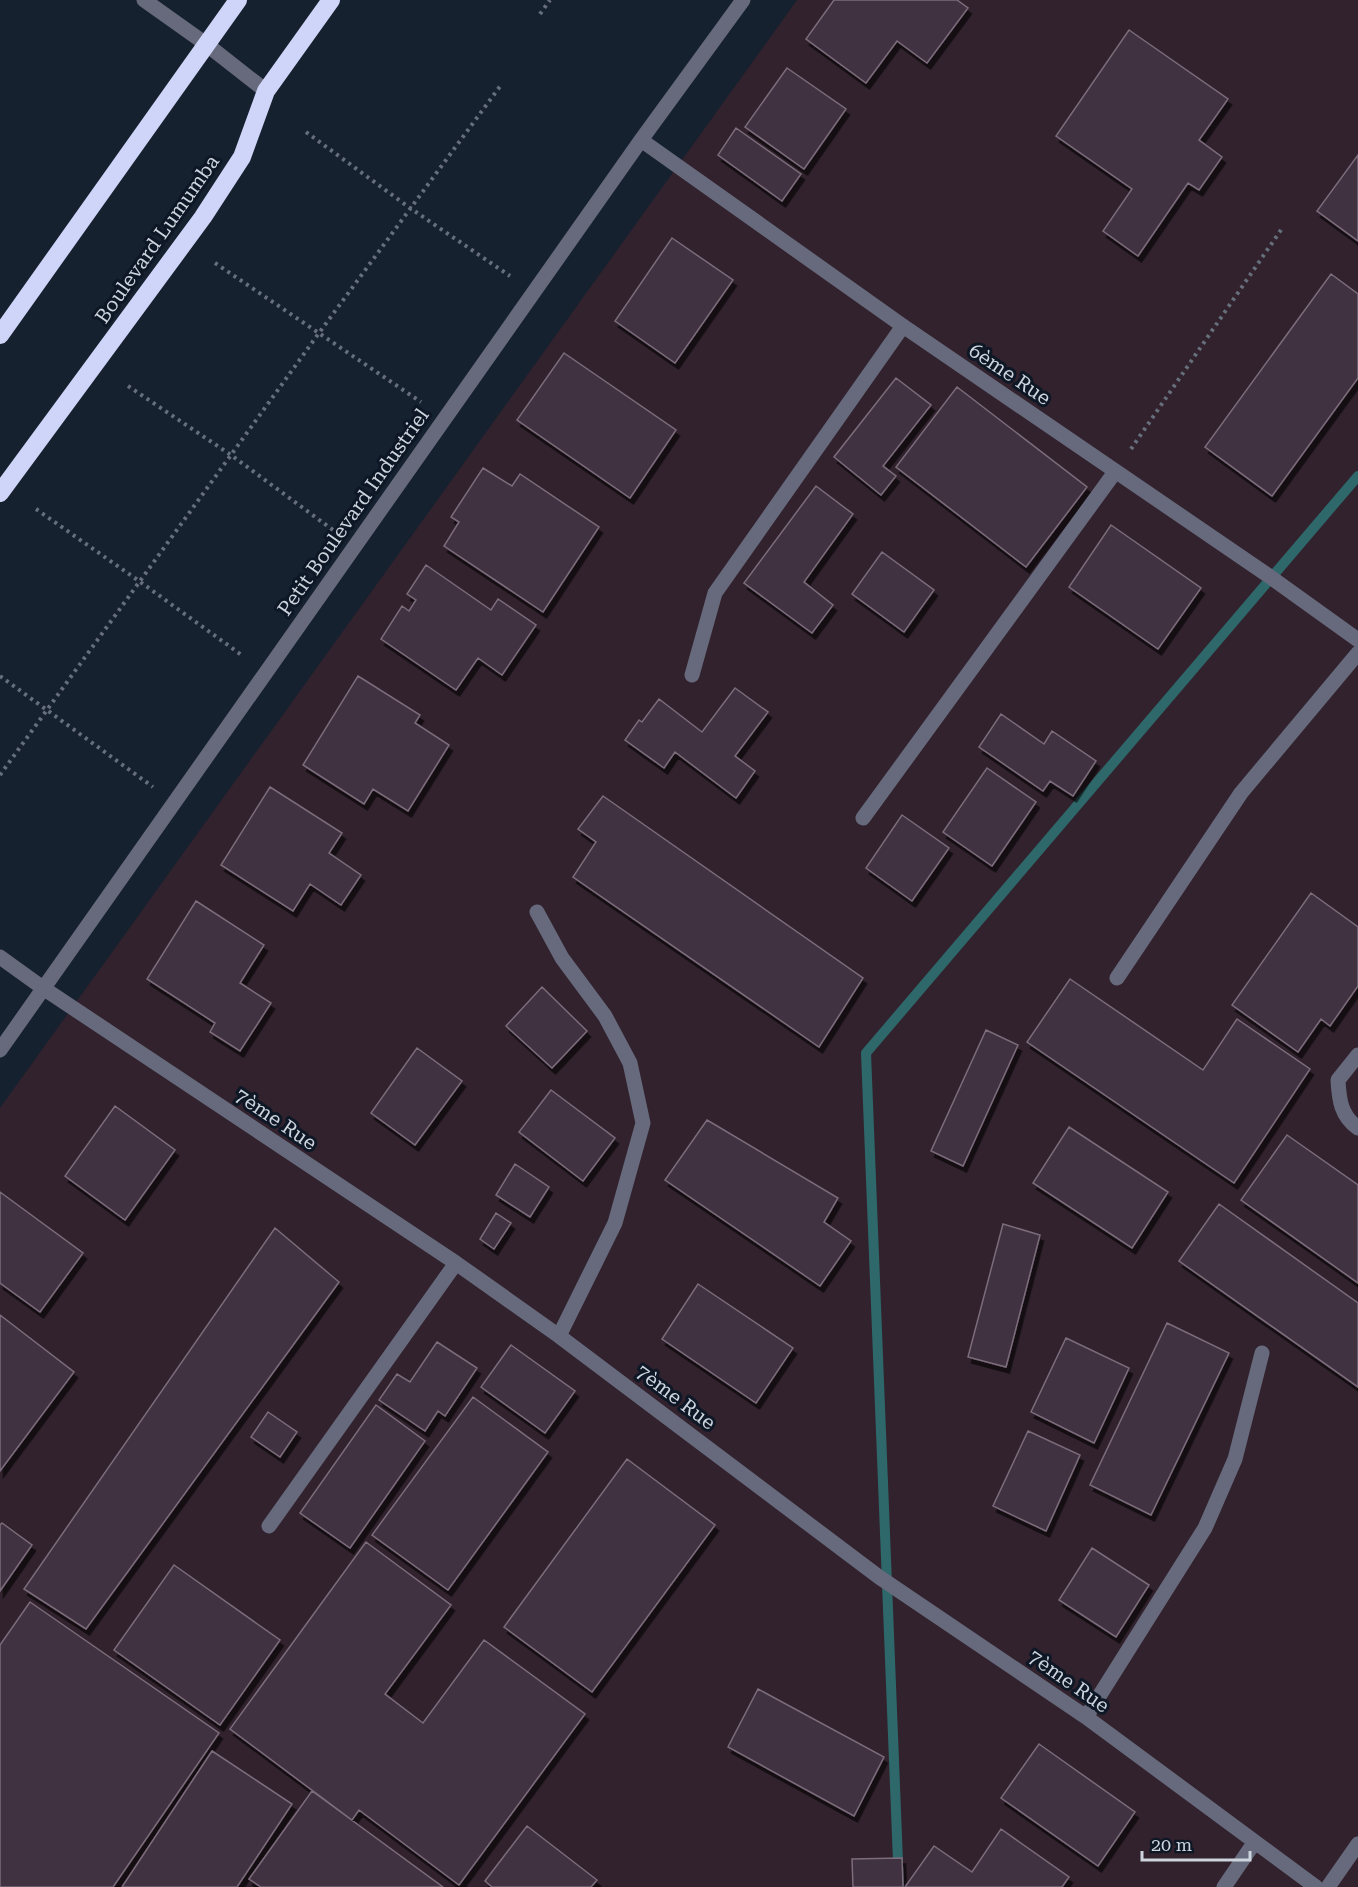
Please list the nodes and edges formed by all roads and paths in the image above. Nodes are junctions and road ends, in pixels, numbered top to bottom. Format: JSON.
{"nodes":[{"id":1,"x":144,"y":0,"type":"edge"},
{"id":2,"x":238,"y":0,"type":"edge"},
{"id":3,"x":331,"y":0,"type":"edge"},
{"id":4,"x":550,"y":0,"type":"edge"},
{"id":5,"x":743,"y":0,"type":"edge"},
{"id":6,"x":540,"y":14,"type":"dead end"},
{"id":7,"x":206,"y":44,"type":"junction"},
{"id":8,"x":501,"y":85,"type":"dead end"},
{"id":9,"x":266,"y":91,"type":"junction"},
{"id":10,"x":306,"y":132,"type":"dead end"},
{"id":11,"x":641,"y":140,"type":"junction"},
{"id":12,"x":410,"y":208,"type":"junction"},
{"id":13,"x":1283,"y":227,"type":"dead end"},
{"id":14,"x":215,"y":263,"type":"dead end"},
{"id":15,"x":510,"y":276,"type":"dead end"},
{"id":16,"x":903,"y":326,"type":"junction"},
{"id":17,"x":319,"y":333,"type":"junction"},
{"id":18,"x":0,"y":335,"type":"edge"},
{"id":19,"x":128,"y":386,"type":"dead end"},
{"id":20,"x":421,"y":402,"type":"dead end"},
{"id":21,"x":231,"y":455,"type":"junction"},
{"id":22,"x":1115,"y":472,"type":"junction"},
{"id":23,"x":0,"y":493,"type":"edge"},
{"id":24,"x":36,"y":509,"type":"dead end"},
{"id":25,"x":333,"y":530,"type":"dead end"},
{"id":26,"x":139,"y":581,"type":"junction"},
{"id":27,"x":1358,"y":640,"type":"edge"},
{"id":28,"x":1358,"y":653,"type":"edge"},
{"id":29,"x":243,"y":656,"type":"dead end"},
{"id":30,"x":692,"y":675,"type":"dead end"},
{"id":31,"x":0,"y":676,"type":"edge"},
{"id":32,"x":48,"y":711,"type":"junction"},
{"id":33,"x":0,"y":775,"type":"edge"},
{"id":34,"x":153,"y":788,"type":"dead end"},
{"id":35,"x":863,"y":818,"type":"dead end"},
{"id":36,"x":537,"y":912,"type":"dead end"},
{"id":37,"x":0,"y":957,"type":"edge"},
{"id":38,"x":1117,"y":978,"type":"dead end"},
{"id":39,"x":43,"y":988,"type":"junction"},
{"id":40,"x":0,"y":1050,"type":"edge"},
{"id":41,"x":1358,"y":1055,"type":"edge"},
{"id":42,"x":1358,"y":1128,"type":"edge"},
{"id":43,"x":456,"y":1263,"type":"junction"},
{"id":44,"x":559,"y":1336,"type":"junction"},
{"id":45,"x":1262,"y":1353,"type":"dead end"},
{"id":46,"x":269,"y":1526,"type":"dead end"},
{"id":47,"x":1086,"y":1717,"type":"junction"},
{"id":48,"x":1254,"y":1843,"type":"junction"},
{"id":49,"x":1358,"y":1844,"type":"edge"},
{"id":50,"x":1224,"y":1887,"type":"edge"},
{"id":51,"x":1316,"y":1887,"type":"edge"},
{"id":52,"x":1328,"y":1887,"type":"edge"}],
"edges":[{"from":1,"to":7,"type":"street"},
{"from":2,"to":7,"type":"highway"},
{"from":3,"to":9,"type":"highway","name":"Boulevard Lumumba"},
{"from":4,"to":6,"type":"path"},
{"from":5,"to":11,"type":"street","name":"Petit Boulevard Industriel"},
{"from":7,"to":9,"type":"street"},
{"from":7,"to":18,"type":"highway"},
{"from":8,"to":12,"type":"path"},
{"from":9,"to":23,"type":"highway","name":"Boulevard Lumumba"},
{"from":10,"to":12,"type":"path"},
{"from":11,"to":16,"type":"street","name":"6ème Rue"},
{"from":11,"to":39,"type":"street","name":"Petit Boulevard Industriel"},
{"from":12,"to":15,"type":"path"},
{"from":12,"to":17,"type":"path"},
{"from":13,"to":22,"type":"path"},
{"from":14,"to":17,"type":"path"},
{"from":16,"to":22,"type":"street","name":"6ème Rue"},
{"from":16,"to":30,"type":"street"},
{"from":17,"to":20,"type":"path"},
{"from":17,"to":21,"type":"path"},
{"from":19,"to":21,"type":"path"},
{"from":21,"to":25,"type":"path"},
{"from":21,"to":26,"type":"path"},
{"from":22,"to":27,"type":"street","name":"6ème Rue"},
{"from":22,"to":35,"type":"street"},
{"from":24,"to":26,"type":"path"},
{"from":26,"to":29,"type":"path"},
{"from":26,"to":32,"type":"path"},
{"from":28,"to":38,"type":"street"},
{"from":31,"to":32,"type":"path"},
{"from":32,"to":33,"type":"path"},
{"from":32,"to":34,"type":"path"},
{"from":36,"to":44,"type":"street"},
{"from":37,"to":39,"type":"street","name":"7ème Rue"},
{"from":39,"to":40,"type":"street","name":"Petit Boulevard Industriel"},
{"from":39,"to":43,"type":"street","name":"7ème Rue"},
{"from":41,"to":42,"type":"street"},
{"from":43,"to":44,"type":"street","name":"7ème Rue"},
{"from":43,"to":46,"type":"street"},
{"from":44,"to":47,"type":"street","name":"7ème Rue"},
{"from":45,"to":47,"type":"street"},
{"from":47,"to":48,"type":"street","name":"7ème Rue"},
{"from":48,"to":50,"type":"street"},
{"from":48,"to":51,"type":"street","name":"7ème Rue"},
{"from":49,"to":52,"type":"street"}]}
